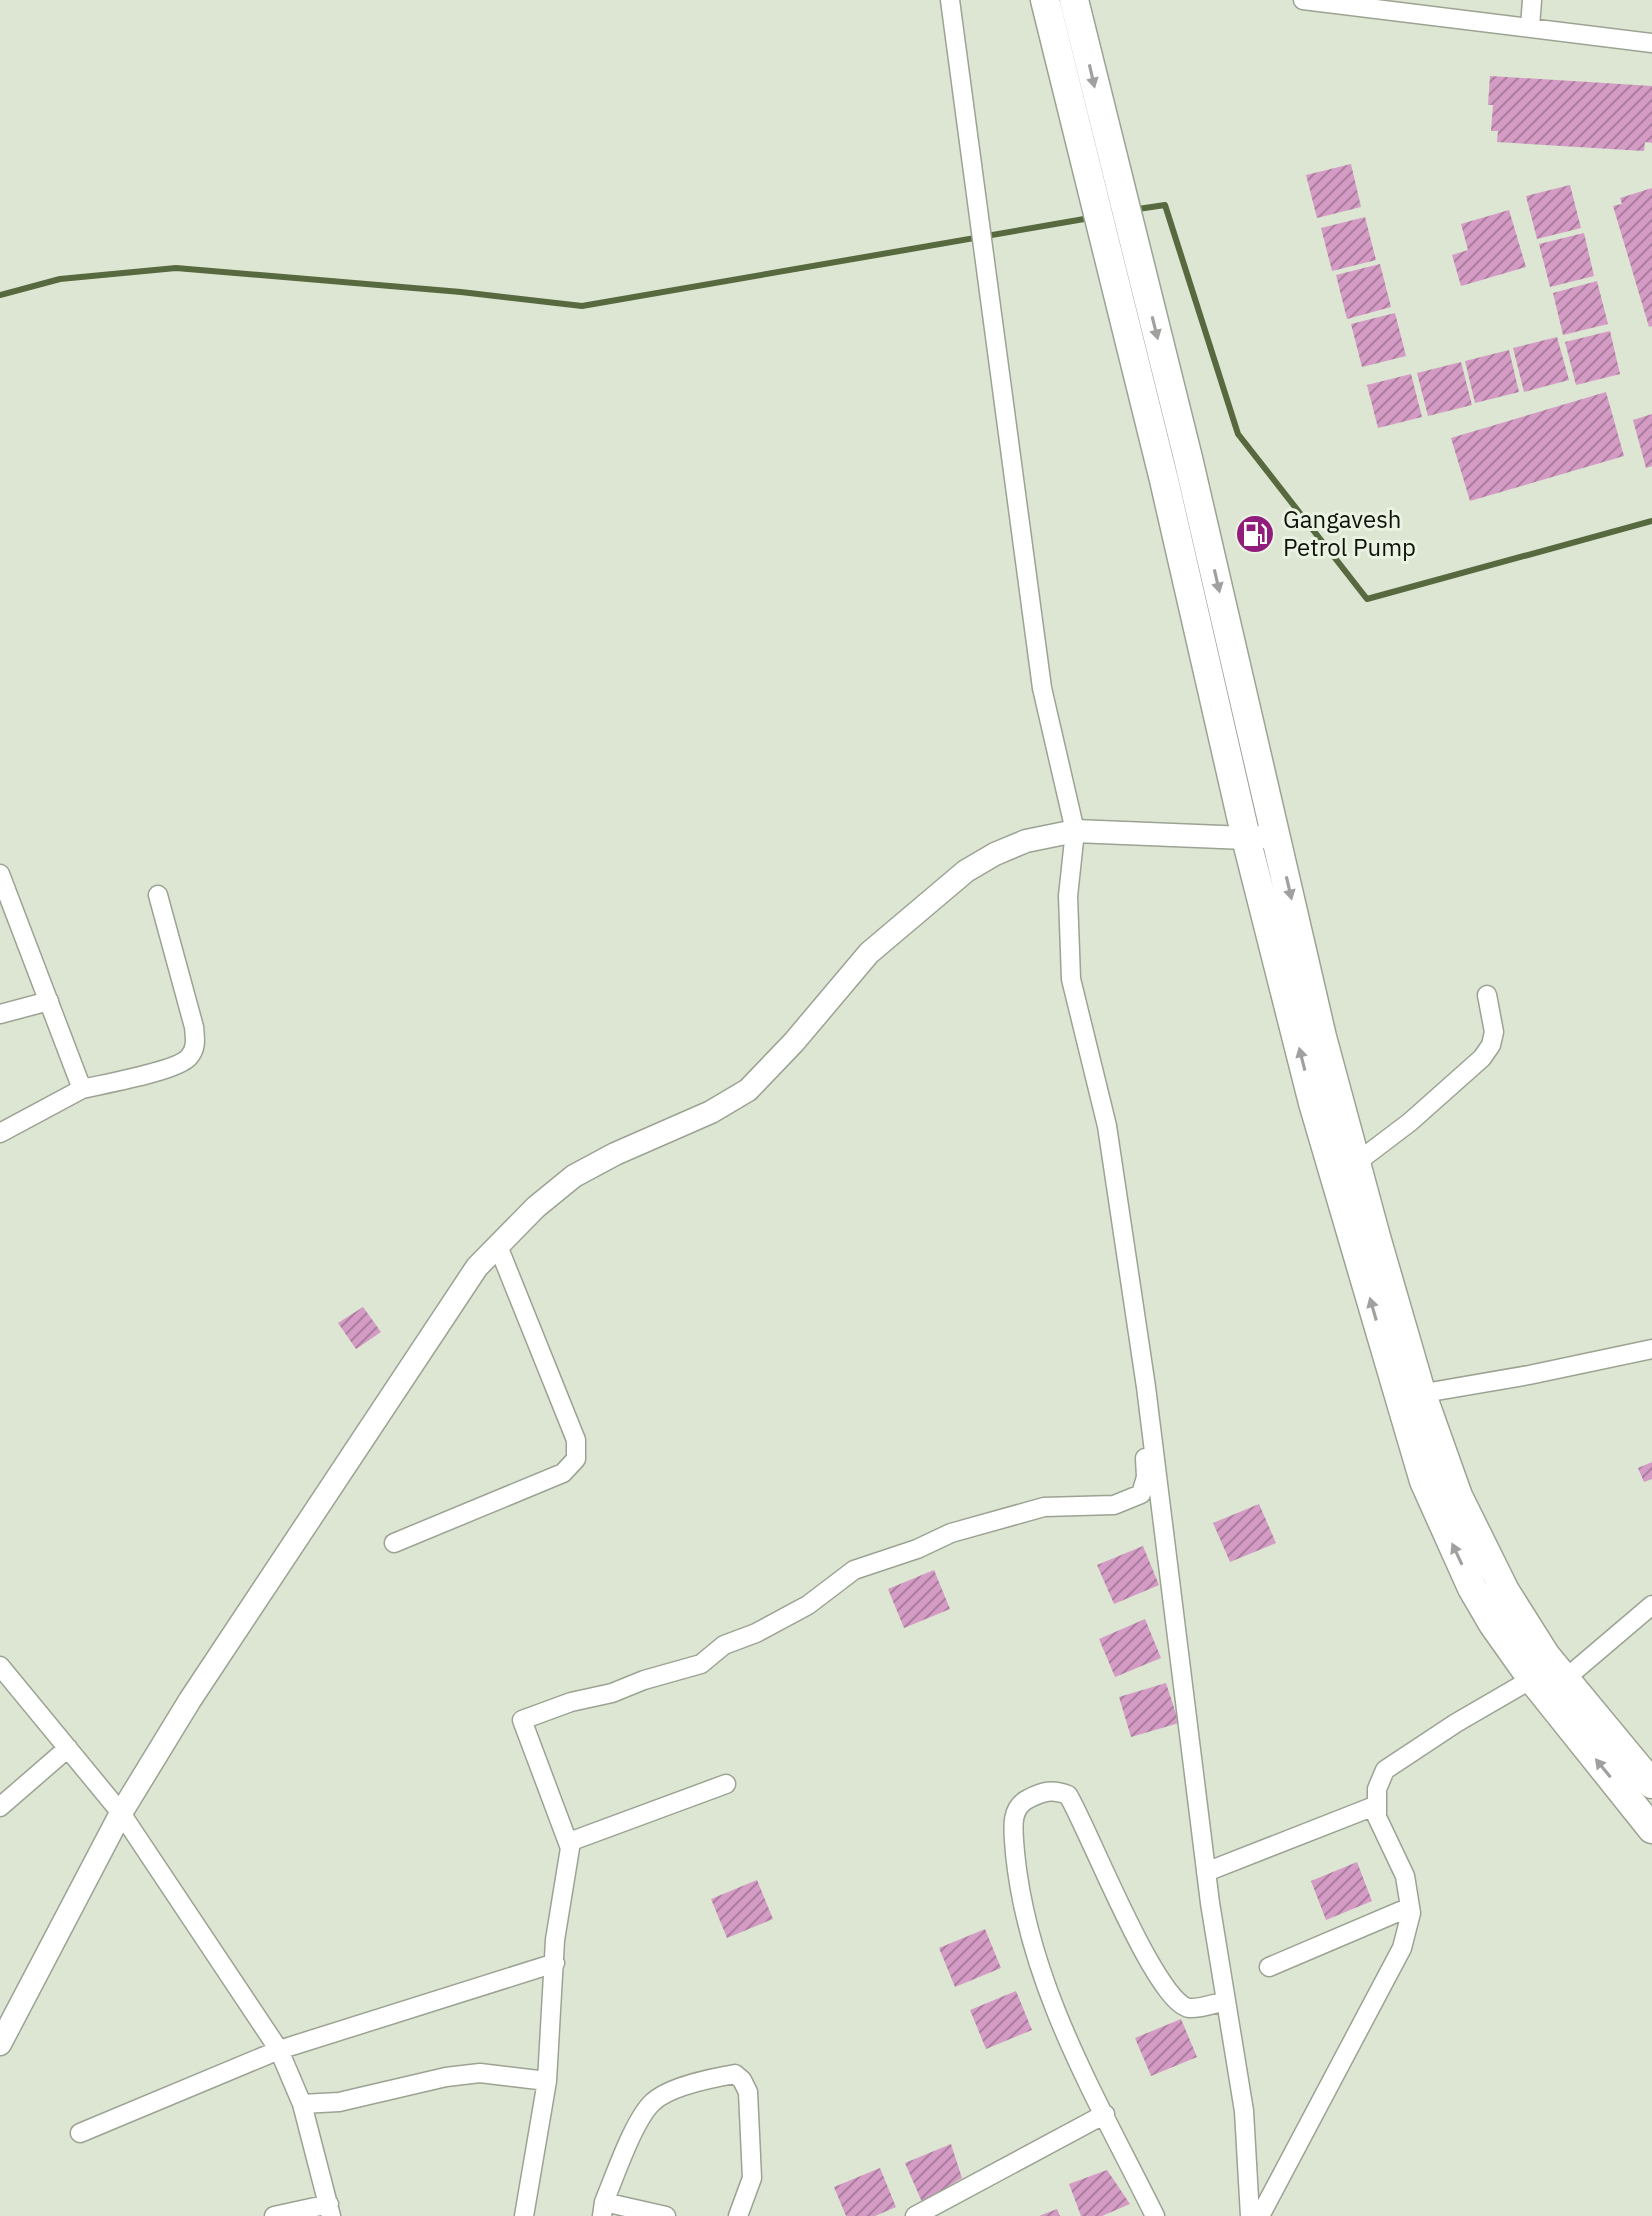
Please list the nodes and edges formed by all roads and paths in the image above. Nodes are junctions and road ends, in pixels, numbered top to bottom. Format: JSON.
{"nodes":[{"id":1,"x":950,"y":0,"type":"edge"},
{"id":2,"x":1045,"y":0,"type":"edge"},
{"id":3,"x":1074,"y":0,"type":"edge"},
{"id":4,"x":1303,"y":0,"type":"edge"},
{"id":5,"x":1532,"y":0,"type":"edge"},
{"id":6,"x":1530,"y":27,"type":"junction"},
{"id":7,"x":1652,"y":43,"type":"edge"},
{"id":8,"x":1075,"y":831,"type":"junction"},
{"id":9,"x":1277,"y":836,"type":"junction"},
{"id":10,"x":1246,"y":838,"type":"junction"},
{"id":11,"x":0,"y":874,"type":"edge"},
{"id":12,"x":158,"y":895,"type":"dead end"},
{"id":13,"x":1487,"y":995,"type":"dead end"},
{"id":14,"x":49,"y":1001,"type":"junction"},
{"id":15,"x":0,"y":1014,"type":"edge"},
{"id":16,"x":82,"y":1089,"type":"junction"},
{"id":17,"x":0,"y":1133,"type":"edge"},
{"id":18,"x":1356,"y":1163,"type":"junction"},
{"id":19,"x":498,"y":1246,"type":"junction"},
{"id":20,"x":1652,"y":1349,"type":"edge"},
{"id":21,"x":1146,"y":1387,"type":"junction"},
{"id":22,"x":1410,"y":1396,"type":"junction"},
{"id":23,"x":394,"y":1543,"type":"dead end"},
{"id":24,"x":1651,"y":1608,"type":"edge"},
{"id":25,"x":0,"y":1666,"type":"edge"},
{"id":26,"x":1532,"y":1679,"type":"junction"},
{"id":27,"x":1565,"y":1679,"type":"junction"},
{"id":28,"x":68,"y":1748,"type":"junction"},
{"id":29,"x":726,"y":1784,"type":"dead end"},
{"id":30,"x":1652,"y":1784,"type":"edge"},
{"id":31,"x":1,"y":1803,"type":"edge"},
{"id":32,"x":1377,"y":1805,"type":"junction"},
{"id":33,"x":121,"y":1813,"type":"junction"},
{"id":34,"x":1652,"y":1829,"type":"edge"},
{"id":35,"x":569,"y":1842,"type":"junction"},
{"id":36,"x":1206,"y":1872,"type":"junction"},
{"id":37,"x":1410,"y":1907,"type":"junction"},
{"id":38,"x":555,"y":1963,"type":"junction"},
{"id":39,"x":1269,"y":1967,"type":"dead end"},
{"id":40,"x":1226,"y":2001,"type":"junction"},
{"id":41,"x":0,"y":2044,"type":"edge"},
{"id":42,"x":279,"y":2050,"type":"junction"},
{"id":43,"x":547,"y":2081,"type":"junction"},
{"id":44,"x":302,"y":2104,"type":"junction"},
{"id":45,"x":1105,"y":2114,"type":"junction"},
{"id":46,"x":80,"y":2133,"type":"dead end"},
{"id":47,"x":603,"y":2209,"type":"edge"},
{"id":48,"x":330,"y":2210,"type":"edge"},
{"id":49,"x":274,"y":2216,"type":"edge"},
{"id":50,"x":524,"y":2216,"type":"edge"},
{"id":51,"x":666,"y":2216,"type":"edge"},
{"id":52,"x":738,"y":2216,"type":"edge"},
{"id":53,"x":915,"y":2216,"type":"edge"},
{"id":54,"x":1155,"y":2216,"type":"edge"},
{"id":55,"x":1250,"y":2216,"type":"edge"},
{"id":56,"x":1260,"y":2216,"type":"edge"}],
"edges":[{"from":1,"to":8,"type":"street"},
{"from":2,"to":10,"type":"highway"},
{"from":3,"to":9,"type":"highway","one_way":true},
{"from":4,"to":6,"type":"street"},
{"from":5,"to":6,"type":"street"},
{"from":6,"to":7,"type":"street"},
{"from":8,"to":10,"type":"street"},
{"from":8,"to":19,"type":"street"},
{"from":8,"to":21,"type":"street"},
{"from":9,"to":10,"type":"street"},
{"from":9,"to":18,"type":"highway","one_way":true},
{"from":22,"to":10,"type":"highway","one_way":true},
{"from":11,"to":14,"type":"street"},
{"from":12,"to":16,"type":"street"},
{"from":13,"to":18,"type":"street"},
{"from":14,"to":15,"type":"street"},
{"from":14,"to":16,"type":"street"},
{"from":16,"to":17,"type":"street"},
{"from":18,"to":22,"type":"highway"},
{"from":19,"to":23,"type":"street"},
{"from":19,"to":33,"type":"street"},
{"from":20,"to":22,"type":"street"},
{"from":21,"to":35,"type":"street"},
{"from":21,"to":36,"type":"street"},
{"from":26,"to":22,"type":"highway","one_way":true},
{"from":22,"to":27,"type":"highway"},
{"from":24,"to":27,"type":"street"},
{"from":25,"to":28,"type":"street"},
{"from":26,"to":32,"type":"street"},
{"from":34,"to":26,"type":"highway","one_way":true},
{"from":27,"to":30,"type":"highway"},
{"from":28,"to":31,"type":"street"},
{"from":28,"to":33,"type":"street"},
{"from":29,"to":35,"type":"street"},
{"from":32,"to":36,"type":"street"},
{"from":32,"to":37,"type":"street"},
{"from":33,"to":41,"type":"street"},
{"from":33,"to":42,"type":"street"},
{"from":35,"to":38,"type":"street"},
{"from":36,"to":40,"type":"street"},
{"from":37,"to":39,"type":"street"},
{"from":37,"to":56,"type":"street"},
{"from":38,"to":42,"type":"street"},
{"from":38,"to":43,"type":"street"},
{"from":40,"to":45,"type":"street"},
{"from":40,"to":55,"type":"street"},
{"from":42,"to":44,"type":"street"},
{"from":42,"to":46,"type":"street"},
{"from":43,"to":44,"type":"street"},
{"from":43,"to":50,"type":"street"},
{"from":44,"to":48,"type":"street"},
{"from":45,"to":53,"type":"street"},
{"from":45,"to":54,"type":"street"},
{"from":47,"to":51,"type":"street"},
{"from":47,"to":52,"type":"street"},
{"from":48,"to":49,"type":"street"}]}
